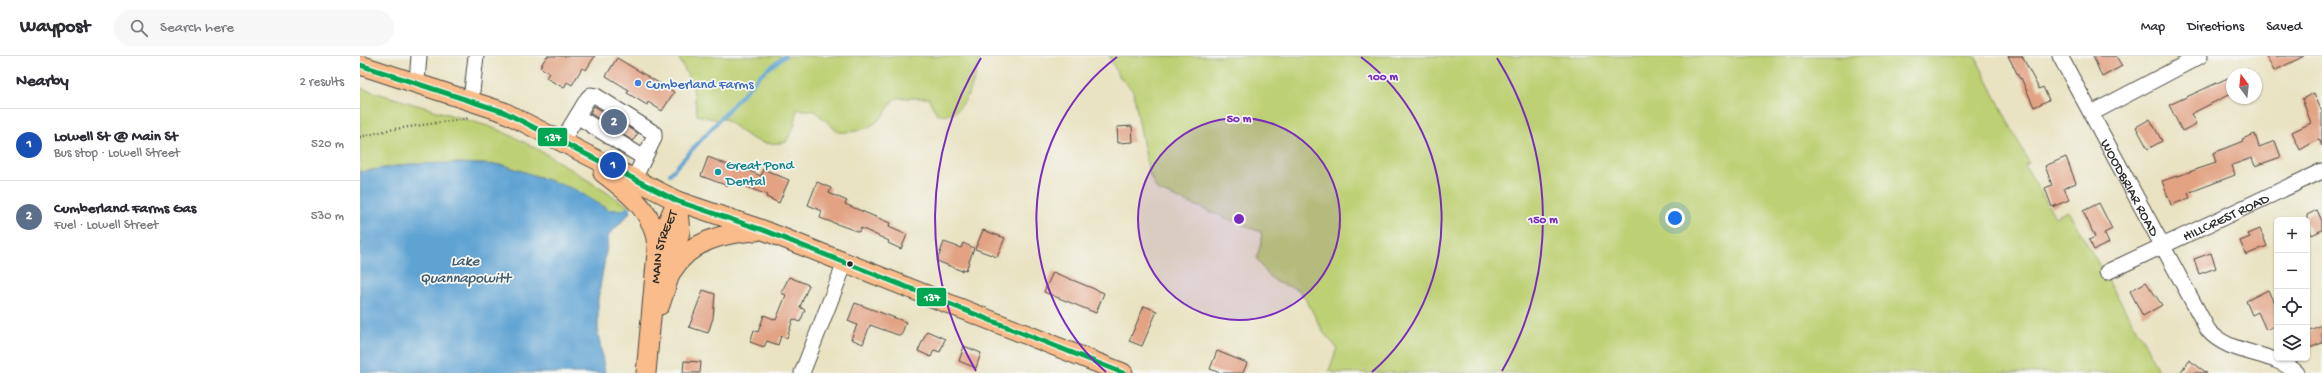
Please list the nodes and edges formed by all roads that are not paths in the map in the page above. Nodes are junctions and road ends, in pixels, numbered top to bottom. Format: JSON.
{"nodes":[{"id":1,"x":419,"y":56,"type":"edge"},
{"id":2,"x":476,"y":56,"type":"edge"},
{"id":3,"x":2060,"y":56,"type":"edge"},
{"id":4,"x":2200,"y":56,"type":"edge"},
{"id":5,"x":367,"y":63,"type":"edge"},
{"id":6,"x":416,"y":82,"type":"junction"},
{"id":7,"x":473,"y":108,"type":"junction"},
{"id":8,"x":2092,"y":113,"type":"junction"},
{"id":9,"x":577,"y":116,"type":"junction"},
{"id":10,"x":562,"y":142,"type":"junction"},
{"id":11,"x":644,"y":158,"type":"junction"},
{"id":12,"x":2322,"y":171,"type":"edge"},
{"id":13,"x":634,"y":179,"type":"junction"},
{"id":14,"x":677,"y":201,"type":"junction"},
{"id":15,"x":763,"y":230,"type":"junction"},
{"id":16,"x":2162,"y":246,"type":"junction"},
{"id":17,"x":657,"y":252,"type":"junction"},
{"id":18,"x":845,"y":264,"type":"junction"},
{"id":19,"x":2107,"y":272,"type":"dead end"},
{"id":20,"x":670,"y":274,"type":"junction"},
{"id":21,"x":651,"y":334,"type":"junction"},
{"id":22,"x":646,"y":373,"type":"edge"},
{"id":23,"x":802,"y":373,"type":"edge"},
{"id":24,"x":1123,"y":373,"type":"edge"},
{"id":25,"x":2297,"y":373,"type":"edge"}],
"edges":[{"from":1,"to":6,"type":"street"},
{"from":2,"to":7,"type":"street"},
{"from":3,"to":8,"type":"street","name":"WOODBRIAR ROAD"},
{"from":4,"to":8,"type":"street"},
{"from":5,"to":6,"type":"main road"},
{"from":6,"to":7,"type":"main road"},
{"from":7,"to":10,"type":"main road"},
{"from":8,"to":16,"type":"street","name":"WOODBRIAR ROAD"},
{"from":9,"to":10,"type":"street"},
{"from":9,"to":11,"type":"street"},
{"from":9,"to":11,"type":"street"},
{"from":10,"to":13,"type":"main road"},
{"from":10,"to":17,"type":"main road"},
{"from":11,"to":13,"type":"street"},
{"from":12,"to":16,"type":"street","name":"HILLCREST ROAD"},
{"from":13,"to":14,"type":"main road"},
{"from":14,"to":15,"type":"main road"},
{"from":14,"to":17,"type":"main road","name":"MAIN STREET"},
{"from":14,"to":20,"type":"main road","name":"MAIN STREET"},
{"from":15,"to":18,"type":"main road"},
{"from":15,"to":20,"type":"main road"},
{"from":16,"to":19,"type":"street","name":"HILLCREST ROAD"},
{"from":16,"to":25,"type":"street","name":"WOODBRIAR ROAD"},
{"from":17,"to":21,"type":"main road","name":"MAIN STREET"},
{"from":18,"to":23,"type":"street"},
{"from":18,"to":24,"type":"main road"},
{"from":20,"to":21,"type":"main road","name":"MAIN STREET"},
{"from":21,"to":22,"type":"main road","name":"MAIN STREET"}]}
